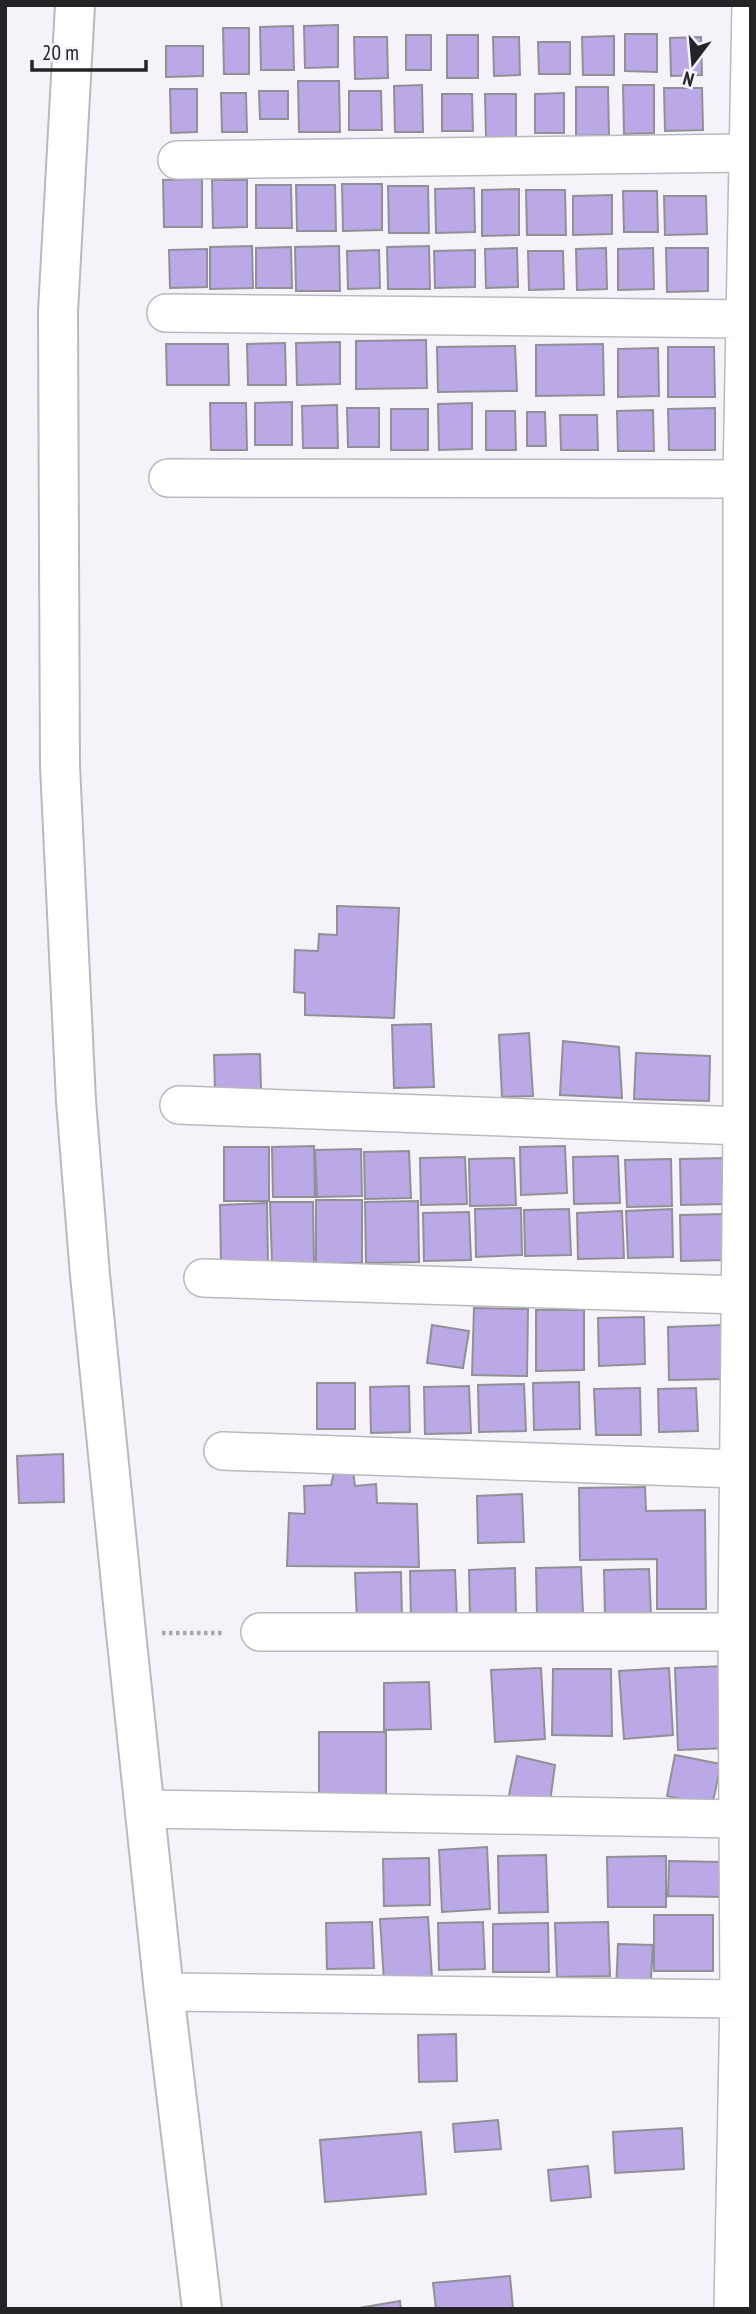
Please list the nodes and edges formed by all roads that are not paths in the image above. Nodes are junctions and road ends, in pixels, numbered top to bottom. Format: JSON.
{"nodes":[{"id":1,"x":75,"y":5,"type":"edge"},
{"id":2,"x":751,"y":5,"type":"edge"},
{"id":3,"x":747,"y":153,"type":"junction"},
{"id":4,"x":177,"y":160,"type":"dead end"},
{"id":5,"x":166,"y":313,"type":"dead end"},
{"id":6,"x":745,"y":319,"type":"junction"},
{"id":7,"x":168,"y":478,"type":"dead end"},
{"id":8,"x":742,"y":479,"type":"junction"},
{"id":9,"x":179,"y":1105,"type":"dead end"},
{"id":10,"x":742,"y":1126,"type":"junction"},
{"id":11,"x":203,"y":1278,"type":"dead end"},
{"id":12,"x":739,"y":1295,"type":"junction"},
{"id":13,"x":223,"y":1451,"type":"dead end"},
{"id":14,"x":737,"y":1469,"type":"junction"},
{"id":15,"x":260,"y":1632,"type":"road end"},
{"id":16,"x":737,"y":1632,"type":"junction"},
{"id":17,"x":145,"y":1809,"type":"junction"},
{"id":18,"x":738,"y":1819,"type":"junction"},
{"id":19,"x":164,"y":1992,"type":"junction"},
{"id":20,"x":739,"y":1999,"type":"junction"},
{"id":21,"x":202,"y":2309,"type":"edge"},
{"id":22,"x":733,"y":2309,"type":"edge"}],
"edges":[{"from":1,"to":17,"type":"main road"},
{"from":2,"to":3,"type":"street"},
{"from":3,"to":4,"type":"street"},
{"from":3,"to":6,"type":"street"},
{"from":5,"to":6,"type":"street"},
{"from":6,"to":8,"type":"street"},
{"from":7,"to":8,"type":"street"},
{"from":8,"to":10,"type":"street"},
{"from":9,"to":10,"type":"street"},
{"from":10,"to":12,"type":"street"},
{"from":11,"to":12,"type":"street"},
{"from":12,"to":14,"type":"street"},
{"from":13,"to":14,"type":"street"},
{"from":14,"to":16,"type":"street"},
{"from":15,"to":16,"type":"street"},
{"from":16,"to":18,"type":"street"},
{"from":17,"to":18,"type":"street"},
{"from":17,"to":19,"type":"main road"},
{"from":18,"to":20,"type":"street"},
{"from":19,"to":20,"type":"street"},
{"from":19,"to":21,"type":"main road"},
{"from":20,"to":22,"type":"street"}]}
